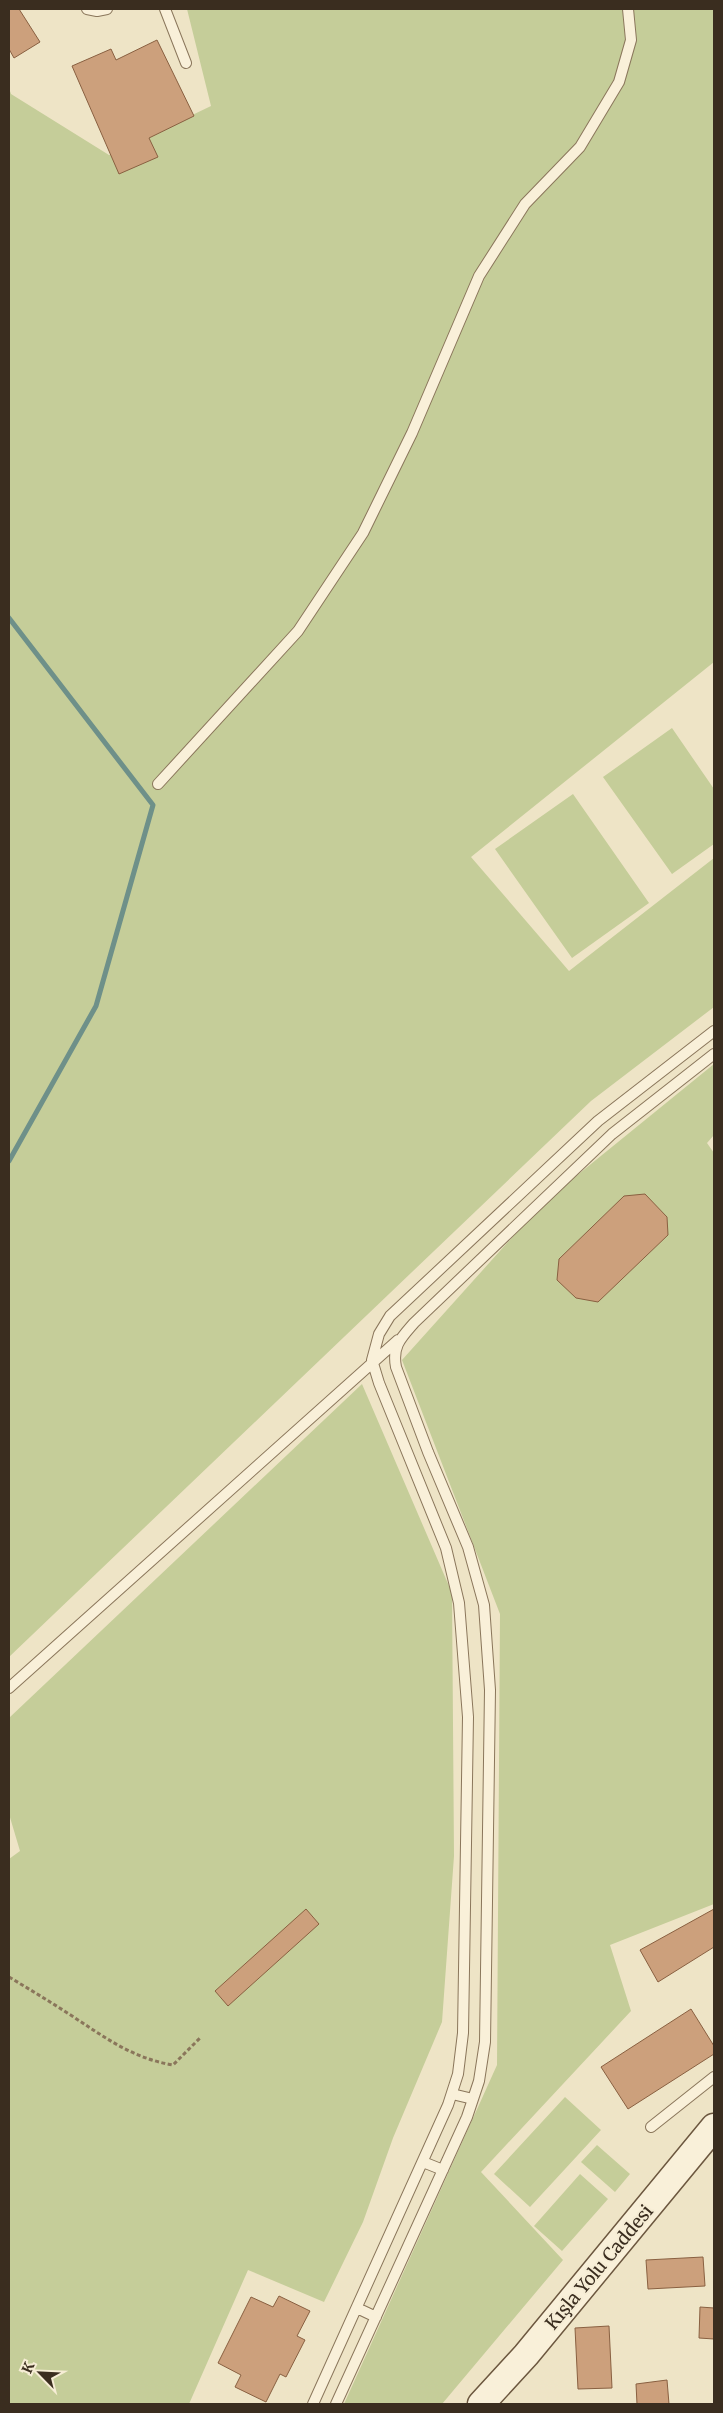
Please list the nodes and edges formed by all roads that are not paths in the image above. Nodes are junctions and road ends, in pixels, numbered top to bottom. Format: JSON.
{"nodes":[{"id":1,"x":87,"y":9,"type":"edge"},
{"id":2,"x":107,"y":9,"type":"edge"},
{"id":3,"x":165,"y":9,"type":"edge"},
{"id":4,"x":628,"y":9,"type":"edge"},
{"id":5,"x":186,"y":63,"type":"dead end"},
{"id":6,"x":158,"y":784,"type":"dead end"},
{"id":7,"x":714,"y":1031,"type":"edge"},
{"id":8,"x":714,"y":1054,"type":"edge"},
{"id":9,"x":401,"y":1338,"type":"junction"},
{"id":10,"x":373,"y":1362,"type":"junction"},
{"id":11,"x":9,"y":1688,"type":"edge"},
{"id":12,"x":714,"y":2077,"type":"edge"},
{"id":13,"x":452,"y":2094,"type":"junction"},
{"id":14,"x":473,"y":2098,"type":"junction"},
{"id":15,"x":651,"y":2127,"type":"dead end"},
{"id":16,"x":714,"y":2128,"type":"edge"},
{"id":17,"x":423,"y":2162,"type":"junction"},
{"id":18,"x":443,"y":2170,"type":"junction"},
{"id":19,"x":357,"y":2308,"type":"junction"},
{"id":20,"x":376,"y":2316,"type":"junction"},
{"id":21,"x":314,"y":2404,"type":"edge"},
{"id":22,"x":336,"y":2404,"type":"edge"},
{"id":23,"x":481,"y":2404,"type":"edge"}],
"edges":[{"from":1,"to":2,"type":"lane"},
{"from":3,"to":5,"type":"lane"},
{"from":4,"to":6,"type":"lane"},
{"from":7,"to":10,"type":"lane"},
{"from":8,"to":9,"type":"lane"},
{"from":9,"to":10,"type":"lane"},
{"from":9,"to":14,"type":"lane"},
{"from":10,"to":11,"type":"lane"},
{"from":10,"to":13,"type":"lane"},
{"from":12,"to":15,"type":"lane"},
{"from":13,"to":14,"type":"lane"},
{"from":13,"to":17,"type":"lane"},
{"from":14,"to":18,"type":"lane"},
{"from":16,"to":23,"type":"street","name":"Kışla Yolu Caddesi"},
{"from":17,"to":18,"type":"lane"},
{"from":17,"to":19,"type":"lane"},
{"from":18,"to":20,"type":"lane"},
{"from":19,"to":20,"type":"lane"},
{"from":19,"to":21,"type":"lane"},
{"from":20,"to":22,"type":"lane"}]}
